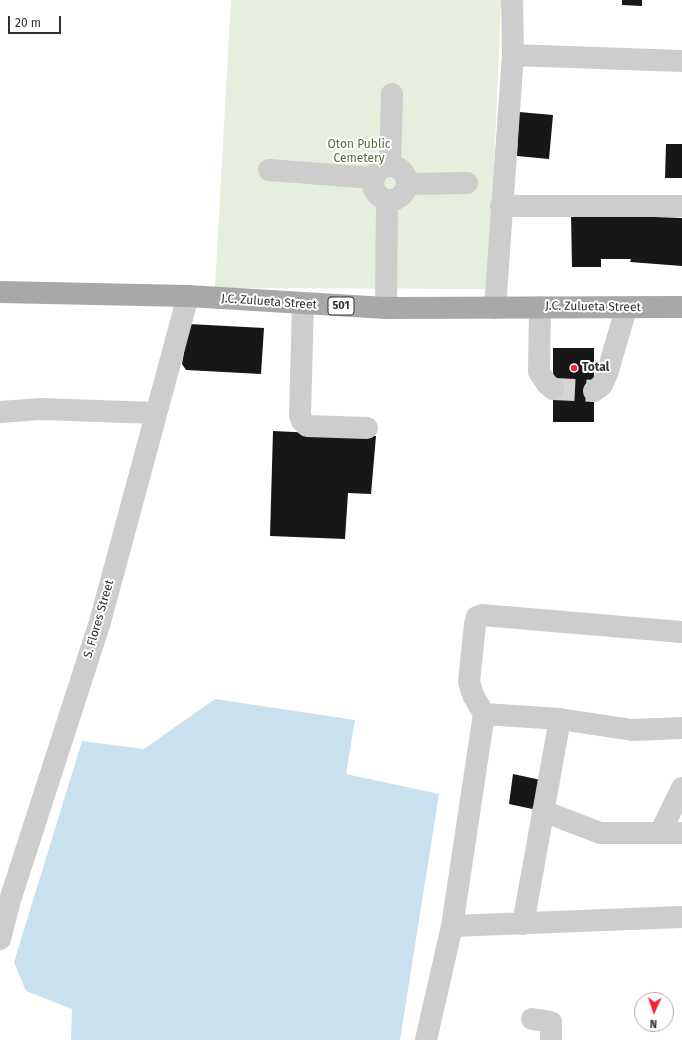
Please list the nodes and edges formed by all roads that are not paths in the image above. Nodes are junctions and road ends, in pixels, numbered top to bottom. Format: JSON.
{"nodes":[{"id":1,"x":512,"y":0,"type":"edge"},
{"id":2,"x":512,"y":55,"type":"junction"},
{"id":3,"x":682,"y":61,"type":"edge"},
{"id":4,"x":392,"y":94,"type":"dead end"},
{"id":5,"x":268,"y":170,"type":"dead end"},
{"id":6,"x":382,"y":172,"type":"junction"},
{"id":7,"x":467,"y":183,"type":"dead end"},
{"id":8,"x":408,"y":184,"type":"junction"},
{"id":9,"x":387,"y":200,"type":"junction"},
{"id":10,"x":501,"y":206,"type":"junction"},
{"id":11,"x":682,"y":206,"type":"edge"},
{"id":12,"x":0,"y":292,"type":"edge"},
{"id":13,"x":188,"y":296,"type":"junction"},
{"id":14,"x":303,"y":304,"type":"junction"},
{"id":15,"x":540,"y":307,"type":"junction"},
{"id":16,"x":682,"y":307,"type":"edge"},
{"id":17,"x":386,"y":308,"type":"junction"},
{"id":18,"x":495,"y":308,"type":"junction"},
{"id":19,"x":626,"y":308,"type":"junction"},
{"id":20,"x":553,"y":389,"type":"dead end"},
{"id":21,"x":594,"y":391,"type":"dead end"},
{"id":22,"x":0,"y":412,"type":"edge"},
{"id":23,"x":156,"y":413,"type":"junction"},
{"id":24,"x":367,"y":428,"type":"dead end"},
{"id":25,"x":682,"y":632,"type":"edge"},
{"id":26,"x":484,"y":714,"type":"junction"},
{"id":27,"x":560,"y":719,"type":"junction"},
{"id":28,"x":682,"y":728,"type":"edge"},
{"id":29,"x":682,"y":788,"type":"edge"},
{"id":30,"x":543,"y":811,"type":"junction"},
{"id":31,"x":660,"y":833,"type":"junction"},
{"id":32,"x":682,"y":833,"type":"edge"},
{"id":33,"x":5,"y":899,"type":"edge"},
{"id":34,"x":682,"y":917,"type":"edge"},
{"id":35,"x":523,"y":924,"type":"junction"},
{"id":36,"x":452,"y":926,"type":"junction"},
{"id":37,"x":0,"y":939,"type":"edge"},
{"id":38,"x":532,"y":1019,"type":"dead end"},
{"id":39,"x":426,"y":1040,"type":"edge"},
{"id":40,"x":551,"y":1040,"type":"edge"}],
"edges":[{"from":1,"to":2,"type":"street"},
{"from":2,"to":3,"type":"street"},
{"from":2,"to":10,"type":"street"},
{"from":4,"to":6,"type":"street"},
{"from":5,"to":6,"type":"street"},
{"from":6,"to":8,"type":"street"},
{"from":6,"to":9,"type":"street"},
{"from":7,"to":8,"type":"street"},
{"from":8,"to":9,"type":"street"},
{"from":9,"to":17,"type":"street"},
{"from":10,"to":11,"type":"street"},
{"from":10,"to":18,"type":"street"},
{"from":12,"to":13,"type":"main road","name":"J.C. Zulueta Street","number":"501"},
{"from":13,"to":14,"type":"main road","name":"J.C. Zulueta Street","number":"501"},
{"from":13,"to":23,"type":"street","name":"S. Flores Street"},
{"from":14,"to":17,"type":"main road","name":"J.C. Zulueta Street","number":"501"},
{"from":14,"to":24,"type":"street"},
{"from":15,"to":18,"type":"main road","name":"J.C. Zulueta Street","number":"501"},
{"from":15,"to":19,"type":"main road","name":"J.C. Zulueta Street","number":"501"},
{"from":15,"to":20,"type":"street"},
{"from":16,"to":19,"type":"main road","name":"J.C. Zulueta Street","number":"501"},
{"from":17,"to":18,"type":"main road","name":"J.C. Zulueta Street","number":"501"},
{"from":19,"to":21,"type":"street"},
{"from":22,"to":23,"type":"street"},
{"from":23,"to":33,"type":"street","name":"S. Flores Street"},
{"from":25,"to":26,"type":"street"},
{"from":26,"to":27,"type":"street"},
{"from":26,"to":36,"type":"street"},
{"from":27,"to":28,"type":"street"},
{"from":27,"to":30,"type":"street"},
{"from":29,"to":31,"type":"street"},
{"from":30,"to":31,"type":"street"},
{"from":30,"to":35,"type":"street"},
{"from":31,"to":32,"type":"street"},
{"from":33,"to":37,"type":"street","name":"S. Flores Street"},
{"from":34,"to":35,"type":"street"},
{"from":35,"to":36,"type":"street"},
{"from":36,"to":39,"type":"street"},
{"from":38,"to":40,"type":"street"}]}
